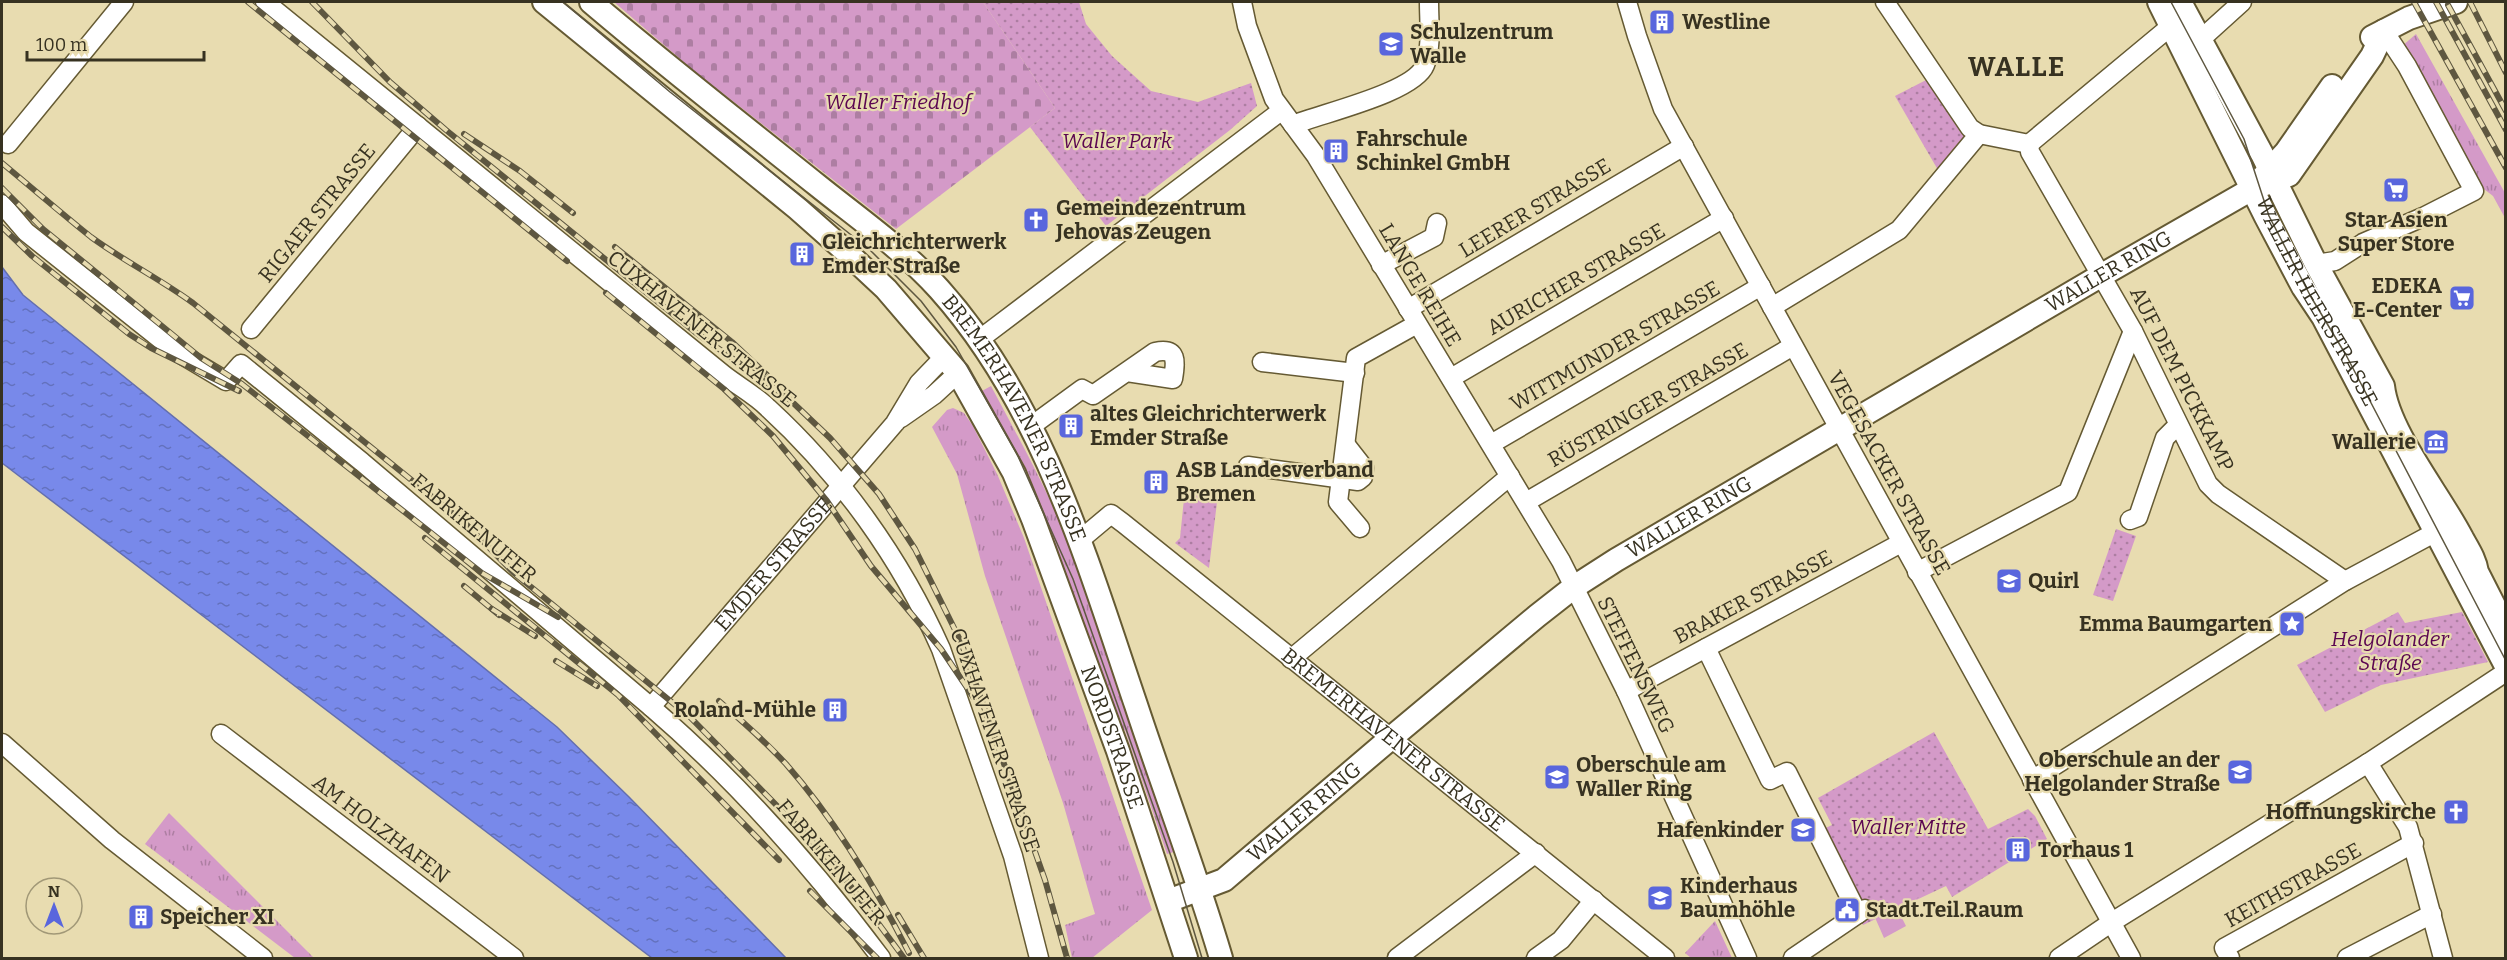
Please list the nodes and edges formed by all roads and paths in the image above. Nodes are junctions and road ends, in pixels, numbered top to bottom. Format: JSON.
{"nodes":[{"id":1,"x":124,"y":2,"type":"edge"},
{"id":2,"x":265,"y":2,"type":"edge"},
{"id":3,"x":544,"y":2,"type":"edge"},
{"id":4,"x":591,"y":2,"type":"edge"},
{"id":5,"x":1242,"y":2,"type":"edge"},
{"id":6,"x":1429,"y":2,"type":"edge"},
{"id":7,"x":1627,"y":2,"type":"edge"},
{"id":8,"x":1885,"y":2,"type":"edge"},
{"id":9,"x":2159,"y":2,"type":"edge"},
{"id":10,"x":2180,"y":2,"type":"edge"},
{"id":11,"x":2242,"y":2,"type":"edge"},
{"id":12,"x":2456,"y":2,"type":"edge"},
{"id":13,"x":2171,"y":26,"type":"junction"},
{"id":14,"x":2384,"y":31,"type":"junction"},
{"id":15,"x":2200,"y":40,"type":"junction"},
{"id":16,"x":1281,"y":111,"type":"junction"},
{"id":17,"x":1293,"y":125,"type":"junction"},
{"id":18,"x":418,"y":126,"type":"junction"},
{"id":19,"x":1979,"y":134,"type":"junction"},
{"id":20,"x":8,"y":144,"type":"dead end"},
{"id":21,"x":2029,"y":144,"type":"junction"},
{"id":22,"x":1684,"y":146,"type":"junction"},
{"id":23,"x":2272,"y":176,"type":"junction"},
{"id":24,"x":2252,"y":189,"type":"junction"},
{"id":25,"x":2,"y":204,"type":"edge"},
{"id":26,"x":1724,"y":218,"type":"junction"},
{"id":27,"x":1437,"y":223,"type":"dead end"},
{"id":28,"x":2316,"y":264,"type":"junction"},
{"id":29,"x":1381,"y":265,"type":"junction"},
{"id":30,"x":2102,"y":275,"type":"junction"},
{"id":31,"x":1761,"y":286,"type":"junction"},
{"id":32,"x":1772,"y":307,"type":"junction"},
{"id":33,"x":1412,"y":316,"type":"junction"},
{"id":34,"x":251,"y":329,"type":"dead end"},
{"id":35,"x":2133,"y":331,"type":"junction"},
{"id":36,"x":980,"y":339,"type":"junction"},
{"id":37,"x":1793,"y":346,"type":"junction"},
{"id":38,"x":1262,"y":362,"type":"dead end"},
{"id":39,"x":952,"y":364,"type":"junction"},
{"id":40,"x":1127,"y":372,"type":"dead end"},
{"id":41,"x":1355,"y":373,"type":"junction"},
{"id":42,"x":1451,"y":378,"type":"junction"},
{"id":43,"x":2178,"y":425,"type":"junction"},
{"id":44,"x":1030,"y":428,"type":"junction"},
{"id":45,"x":1839,"y":430,"type":"junction"},
{"id":46,"x":1491,"y":444,"type":"junction"},
{"id":47,"x":1248,"y":466,"type":"dead end"},
{"id":48,"x":1510,"y":476,"type":"junction"},
{"id":49,"x":1342,"y":478,"type":"junction"},
{"id":50,"x":841,"y":484,"type":"junction"},
{"id":51,"x":1526,"y":502,"type":"junction"},
{"id":52,"x":1034,"y":519,"type":"joint"},
{"id":53,"x":2130,"y":519,"type":"dead end"},
{"id":54,"x":1360,"y":528,"type":"dead end"},
{"id":55,"x":2436,"y":532,"type":"junction"},
{"id":56,"x":1080,"y":540,"type":"junction"},
{"id":57,"x":1901,"y":543,"type":"junction"},
{"id":58,"x":2454,"y":566,"type":"junction"},
{"id":59,"x":1917,"y":572,"type":"junction"},
{"id":60,"x":2477,"y":572,"type":"junction"},
{"id":61,"x":2345,"y":581,"type":"junction"},
{"id":62,"x":1574,"y":587,"type":"junction"},
{"id":63,"x":2505,"y":629,"type":"edge"},
{"id":64,"x":1706,"y":648,"type":"junction"},
{"id":65,"x":1291,"y":659,"type":"junction"},
{"id":66,"x":2505,"y":666,"type":"edge"},
{"id":67,"x":2505,"y":672,"type":"edge"},
{"id":68,"x":1626,"y":691,"type":"junction"},
{"id":69,"x":651,"y":707,"type":"junction"},
{"id":70,"x":221,"y":734,"type":"dead end"},
{"id":71,"x":1391,"y":738,"type":"junction"},
{"id":72,"x":2,"y":743,"type":"edge"},
{"id":73,"x":2368,"y":763,"type":"junction"},
{"id":74,"x":2032,"y":780,"type":"junction"},
{"id":75,"x":2414,"y":843,"type":"junction"},
{"id":76,"x":1536,"y":853,"type":"junction"},
{"id":77,"x":1200,"y":889,"type":"junction"},
{"id":78,"x":1594,"y":900,"type":"junction"},
{"id":79,"x":1168,"y":901,"type":"junction"},
{"id":80,"x":2432,"y":914,"type":"junction"},
{"id":81,"x":2112,"y":922,"type":"junction"},
{"id":82,"x":2227,"y":953,"type":"edge"},
{"id":83,"x":263,"y":958,"type":"edge"},
{"id":84,"x":514,"y":958,"type":"edge"},
{"id":85,"x":881,"y":958,"type":"edge"},
{"id":86,"x":1039,"y":958,"type":"edge"},
{"id":87,"x":1186,"y":958,"type":"edge"},
{"id":88,"x":1221,"y":958,"type":"edge"},
{"id":89,"x":1397,"y":958,"type":"edge"},
{"id":90,"x":1536,"y":958,"type":"edge"},
{"id":91,"x":1665,"y":958,"type":"edge"},
{"id":92,"x":1747,"y":958,"type":"edge"},
{"id":93,"x":1793,"y":958,"type":"edge"},
{"id":94,"x":2059,"y":958,"type":"edge"},
{"id":95,"x":2131,"y":958,"type":"edge"},
{"id":96,"x":2348,"y":958,"type":"edge"},
{"id":97,"x":2443,"y":958,"type":"edge"}],
"edges":[{"from":1,"to":20,"type":"street"},
{"from":2,"to":18,"type":"street","name":"CUXHAVENER STRASSE"},
{"from":3,"to":39,"type":"main road","name":"BREMERHAVENER STRASSE"},
{"from":4,"to":36,"type":"main road","name":"BREMERHAVENER STRASSE"},
{"from":5,"to":16,"type":"street","name":"LANGE REIHE"},
{"from":6,"to":17,"type":"street"},
{"from":7,"to":22,"type":"street","name":"VEGESACKER STRASSE"},
{"from":8,"to":19,"type":"street"},
{"from":9,"to":13,"type":"main road","name":"WALLER HEERSTRASSE"},
{"from":10,"to":15,"type":"main road","name":"WALLER HEERSTRASSE"},
{"from":11,"to":15,"type":"street"},
{"from":12,"to":14,"type":"main road","name":"WALLER RING"},
{"from":13,"to":21,"type":"street"},
{"from":13,"to":24,"type":"main road","name":"WALLER HEERSTRASSE"},
{"from":14,"to":23,"type":"main road","name":"WALLER RING"},
{"from":14,"to":28,"type":"street"},
{"from":15,"to":23,"type":"main road","name":"WALLER HEERSTRASSE"},
{"from":16,"to":17,"type":"street","name":"LANGE REIHE"},
{"from":16,"to":36,"type":"street","name":"EMDER STRASSE"},
{"from":17,"to":29,"type":"street","name":"LANGE REIHE"},
{"from":18,"to":34,"type":"street","name":"RIGAER STRASSE"},
{"from":18,"to":50,"type":"street","name":"CUXHAVENER STRASSE"},
{"from":19,"to":21,"type":"street"},
{"from":19,"to":32,"type":"street"},
{"from":21,"to":30,"type":"street","name":"AUF DEM PICKKAMP"},
{"from":22,"to":26,"type":"street","name":"VEGESACKER STRASSE"},
{"from":22,"to":33,"type":"street","name":"LEERER STRASSE"},
{"from":23,"to":24,"type":"main road","name":"WALLER RING"},
{"from":23,"to":28,"type":"main road","name":"WALLER HEERSTRASSE"},
{"from":24,"to":30,"type":"main road","name":"WALLER RING"},
{"from":24,"to":55,"type":"main road","name":"WALLER HEERSTRASSE"},
{"from":25,"to":69,"type":"street","name":"FABRIKENUFER"},
{"from":26,"to":31,"type":"street","name":"VEGESACKER STRASSE"},
{"from":26,"to":42,"type":"street","name":"AURICHER STRASSE"},
{"from":27,"to":29,"type":"street"},
{"from":28,"to":60,"type":"main road","name":"WALLER HEERSTRASSE"},
{"from":29,"to":33,"type":"street","name":"LANGE REIHE"},
{"from":30,"to":35,"type":"street","name":"AUF DEM PICKKAMP"},
{"from":30,"to":45,"type":"main road","name":"WALLER RING"},
{"from":31,"to":32,"type":"street","name":"VEGESACKER STRASSE"},
{"from":31,"to":46,"type":"street","name":"WITTMUNDER STRASSE"},
{"from":32,"to":37,"type":"street","name":"VEGESACKER STRASSE"},
{"from":33,"to":41,"type":"street","name":"LEERER STRASSE"},
{"from":33,"to":42,"type":"street","name":"LANGE REIHE"},
{"from":35,"to":43,"type":"street","name":"AUF DEM PICKKAMP"},
{"from":35,"to":59,"type":"street"},
{"from":36,"to":39,"type":"main road","name":"EMDER STRASSE"},
{"from":36,"to":44,"type":"main road","name":"BREMERHAVENER STRASSE"},
{"from":37,"to":45,"type":"street","name":"VEGESACKER STRASSE"},
{"from":37,"to":51,"type":"street","name":"RÜSTRINGER STRASSE"},
{"from":38,"to":41,"type":"street"},
{"from":39,"to":50,"type":"street","name":"EMDER STRASSE"},
{"from":39,"to":52,"type":"main road","name":"BREMERHAVENER STRASSE"},
{"from":40,"to":44,"type":"street"},
{"from":41,"to":49,"type":"street"},
{"from":42,"to":46,"type":"street","name":"LANGE REIHE"},
{"from":43,"to":53,"type":"street"},
{"from":43,"to":61,"type":"street","name":"AUF DEM PICKKAMP"},
{"from":44,"to":56,"type":"main road","name":"BREMERHAVENER STRASSE"},
{"from":45,"to":57,"type":"street","name":"VEGESACKER STRASSE"},
{"from":45,"to":62,"type":"main road","name":"WALLER RING"},
{"from":46,"to":48,"type":"street","name":"LANGE REIHE"},
{"from":47,"to":49,"type":"street"},
{"from":48,"to":51,"type":"street","name":"LANGE REIHE"},
{"from":48,"to":65,"type":"street"},
{"from":49,"to":54,"type":"street"},
{"from":50,"to":69,"type":"street","name":"EMDER STRASSE"},
{"from":50,"to":86,"type":"street","name":"CUXHAVENER STRASSE"},
{"from":51,"to":62,"type":"street","name":"LANGE REIHE"},
{"from":52,"to":79,"type":"main road","name":"NORDSTRASSE"},
{"from":55,"to":58,"type":"main road","name":"WALLER HEERSTRASSE"},
{"from":55,"to":61,"type":"street"},
{"from":56,"to":65,"type":"street","name":"BREMERHAVENER STRASSE"},
{"from":56,"to":77,"type":"main road","name":"NORDSTRASSE"},
{"from":57,"to":59,"type":"street","name":"VEGESACKER STRASSE"},
{"from":57,"to":64,"type":"street","name":"BRAKER STRASSE"},
{"from":58,"to":60,"type":"main road"},
{"from":58,"to":66,"type":"main road","name":"WALLER HEERSTRASSE"},
{"from":59,"to":74,"type":"street","name":"VEGESACKER STRASSE"},
{"from":60,"to":63,"type":"main road","name":"WALLER HEERSTRASSE"},
{"from":61,"to":74,"type":"street"},
{"from":62,"to":68,"type":"street","name":"STEFFENSWEG"},
{"from":62,"to":71,"type":"main road","name":"WALLER RING"},
{"from":64,"to":68,"type":"street","name":"BRAKER STRASSE"},
{"from":64,"to":93,"type":"street"},
{"from":65,"to":71,"type":"street","name":"BREMERHAVENER STRASSE"},
{"from":67,"to":73,"type":"street"},
{"from":68,"to":92,"type":"street","name":"STEFFENSWEG"},
{"from":69,"to":85,"type":"street","name":"FABRIKENUFER"},
{"from":70,"to":84,"type":"street","name":"AM HOLZHAFEN"},
{"from":71,"to":76,"type":"street","name":"BREMERHAVENER STRASSE"},
{"from":71,"to":77,"type":"main road","name":"WALLER RING"},
{"from":72,"to":83,"type":"street"},
{"from":73,"to":75,"type":"street"},
{"from":73,"to":81,"type":"street"},
{"from":74,"to":81,"type":"street","name":"VEGESACKER STRASSE"},
{"from":75,"to":80,"type":"street"},
{"from":75,"to":82,"type":"street","name":"KEITHSTRASSE"},
{"from":76,"to":78,"type":"street","name":"BREMERHAVENER STRASSE"},
{"from":76,"to":89,"type":"street"},
{"from":77,"to":79,"type":"main road","name":"WALLER RING"},
{"from":77,"to":88,"type":"main road","name":"NORDSTRASSE"},
{"from":78,"to":90,"type":"street"},
{"from":78,"to":91,"type":"street","name":"BREMERHAVENER STRASSE"},
{"from":79,"to":87,"type":"main road","name":"NORDSTRASSE"},
{"from":80,"to":96,"type":"street"},
{"from":80,"to":97,"type":"street"},
{"from":81,"to":94,"type":"street"},
{"from":81,"to":95,"type":"street","name":"VEGESACKER STRASSE"}]}
